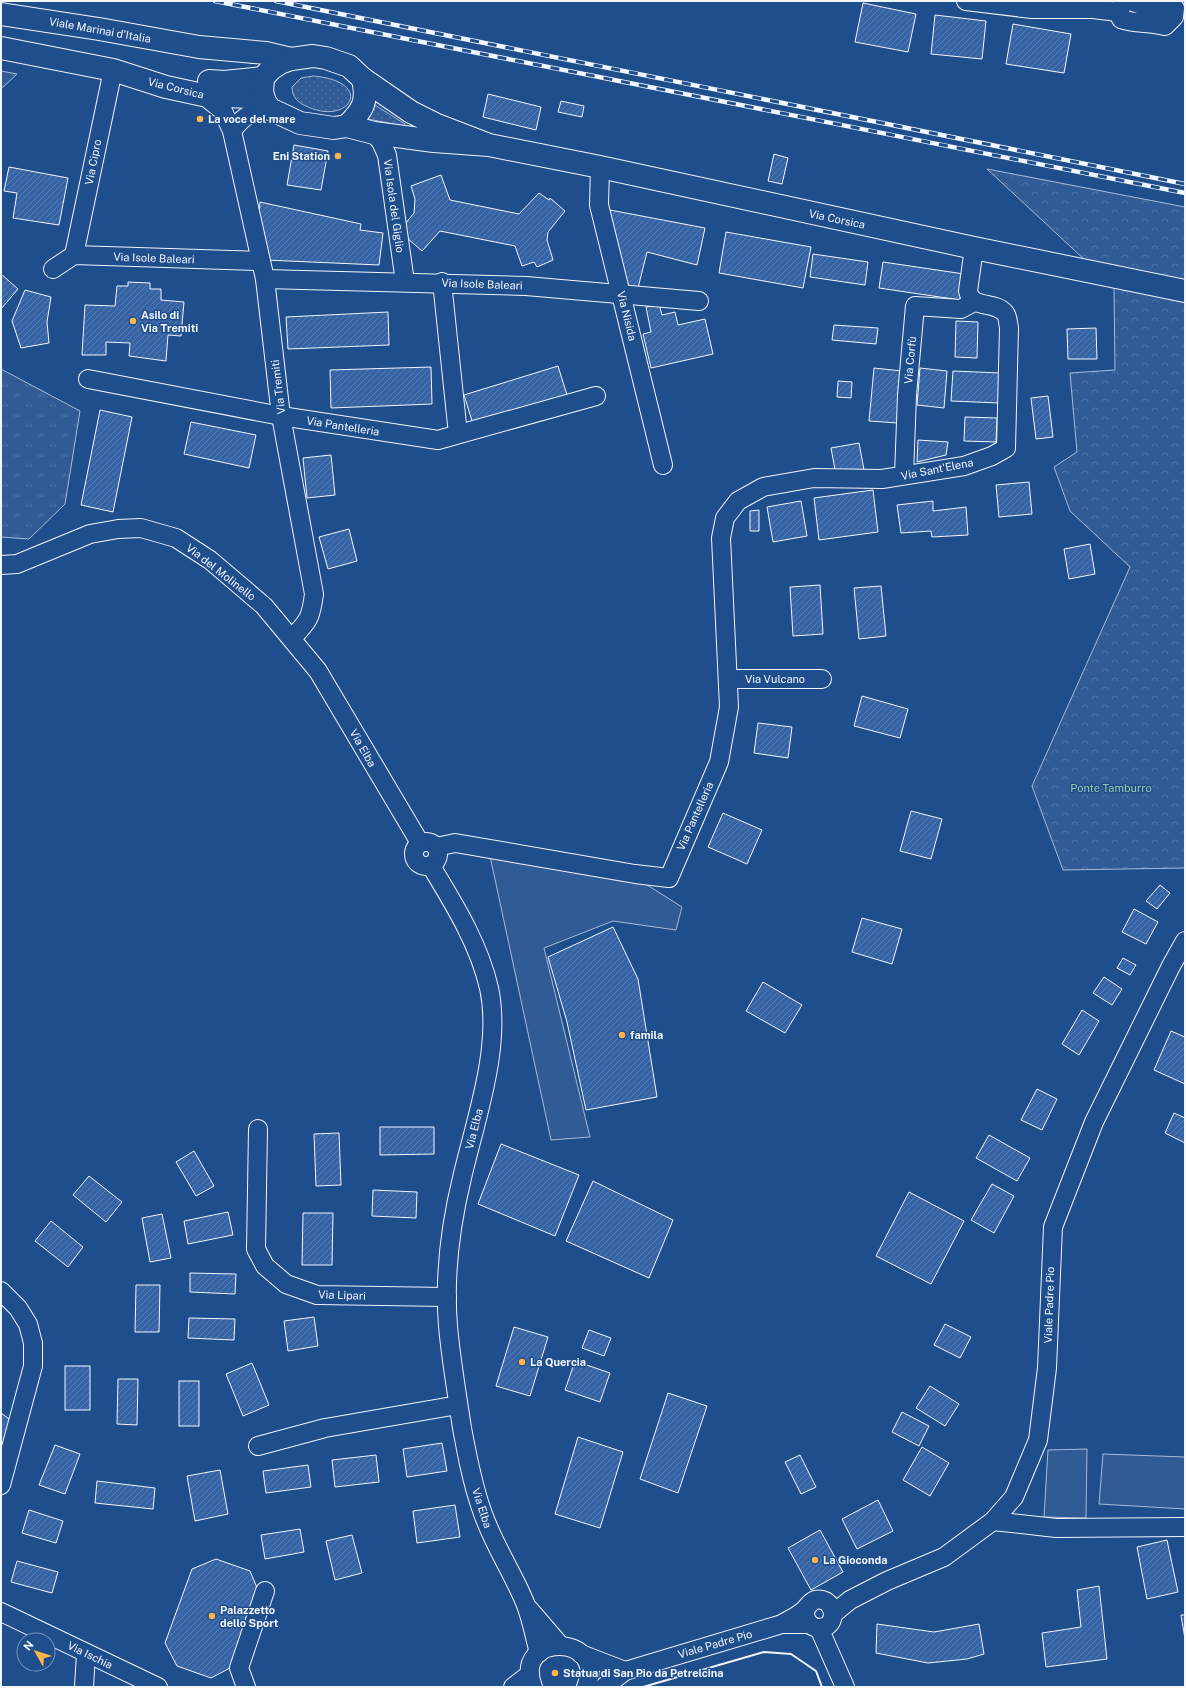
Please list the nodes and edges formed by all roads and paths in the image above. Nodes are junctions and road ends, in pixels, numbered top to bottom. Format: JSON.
{"nodes":[{"id":1,"x":966,"y":1,"type":"edge"},
{"id":2,"x":1124,"y":5,"type":"edge"},
{"id":3,"x":1180,"y":5,"type":"edge"},
{"id":4,"x":1,"y":14,"type":"edge"},
{"id":5,"x":199,"y":47,"type":"junction"},
{"id":6,"x":1,"y":48,"type":"edge"},
{"id":7,"x":226,"y":57,"type":"junction"},
{"id":8,"x":291,"y":59,"type":"junction"},
{"id":9,"x":113,"y":70,"type":"junction"},
{"id":10,"x":263,"y":78,"type":"junction"},
{"id":11,"x":363,"y":80,"type":"junction"},
{"id":12,"x":224,"y":82,"type":"junction"},
{"id":13,"x":202,"y":95,"type":"junction"},
{"id":14,"x":267,"y":106,"type":"junction"},
{"id":15,"x":347,"y":126,"type":"junction"},
{"id":16,"x":232,"y":131,"type":"junction"},
{"id":17,"x":374,"y":133,"type":"junction"},
{"id":18,"x":489,"y":145,"type":"junction"},
{"id":19,"x":600,"y":167,"type":"junction"},
{"id":20,"x":974,"y":248,"type":"junction"},
{"id":21,"x":74,"y":255,"type":"junction"},
{"id":22,"x":260,"y":261,"type":"junction"},
{"id":23,"x":53,"y":269,"type":"dead end"},
{"id":24,"x":265,"y":279,"type":"junction"},
{"id":25,"x":405,"y":282,"type":"junction"},
{"id":26,"x":442,"y":282,"type":"junction"},
{"id":27,"x":1185,"y":291,"type":"edge"},
{"id":28,"x":622,"y":296,"type":"junction"},
{"id":29,"x":699,"y":301,"type":"dead end"},
{"id":30,"x":974,"y":302,"type":"junction"},
{"id":31,"x":88,"y":378,"type":"dead end"},
{"id":32,"x":596,"y":396,"type":"dead end"},
{"id":33,"x":281,"y":416,"type":"junction"},
{"id":34,"x":458,"y":434,"type":"junction"},
{"id":35,"x":662,"y":465,"type":"dead end"},
{"id":36,"x":904,"y":475,"type":"junction"},
{"id":37,"x":725,"y":518,"type":"joint"},
{"id":38,"x":1,"y":565,"type":"edge"},
{"id":39,"x":292,"y":638,"type":"junction"},
{"id":40,"x":305,"y":654,"type":"joint"},
{"id":41,"x":728,"y":679,"type":"junction"},
{"id":42,"x":822,"y":680,"type":"dead end"},
{"id":43,"x":428,"y":845,"type":"junction"},
{"id":44,"x":1185,"y":941,"type":"edge"},
{"id":45,"x":258,"y":1129,"type":"dead end"},
{"id":46,"x":1,"y":1291,"type":"edge"},
{"id":47,"x":447,"y":1297,"type":"junction"},
{"id":48,"x":458,"y":1405,"type":"junction"},
{"id":49,"x":258,"y":1446,"type":"dead end"},
{"id":50,"x":1,"y":1485,"type":"edge"},
{"id":51,"x":993,"y":1521,"type":"junction"},
{"id":52,"x":1185,"y":1527,"type":"edge"},
{"id":53,"x":265,"y":1590,"type":"dead end"},
{"id":54,"x":526,"y":1605,"type":"junction"},
{"id":55,"x":1,"y":1612,"type":"edge"},
{"id":56,"x":821,"y":1616,"type":"junction"},
{"id":57,"x":560,"y":1645,"type":"junction"},
{"id":58,"x":86,"y":1653,"type":"junction"},
{"id":59,"x":539,"y":1653,"type":"junction"},
{"id":60,"x":581,"y":1654,"type":"junction"},
{"id":61,"x":625,"y":1671,"type":"junction"},
{"id":62,"x":532,"y":1680,"type":"edge"},
{"id":63,"x":84,"y":1687,"type":"edge"},
{"id":64,"x":158,"y":1687,"type":"edge"},
{"id":65,"x":246,"y":1687,"type":"edge"},
{"id":66,"x":513,"y":1687,"type":"edge"},
{"id":67,"x":586,"y":1687,"type":"edge"},
{"id":68,"x":604,"y":1687,"type":"edge"},
{"id":69,"x":845,"y":1687,"type":"edge"}],
"edges":[{"from":1,"to":2,"type":"street"},
{"from":2,"to":3,"type":"street"},
{"from":4,"to":5,"type":"main road","name":"Viale Marinai d'Italia"},
{"from":5,"to":7,"type":"main road","name":"Viale Marinai d'Italia"},
{"from":5,"to":8,"type":"main road","name":"Viale Marinai d'Italia"},
{"from":6,"to":9,"type":"main road","name":"Via Corsica"},
{"from":7,"to":10,"type":"main road","name":"Viale Marinai d'Italia"},
{"from":7,"to":12,"type":"main road"},
{"from":8,"to":10,"type":"main road","name":"Via Corsica"},
{"from":8,"to":11,"type":"main road","name":"Via Corsica"},
{"from":9,"to":12,"type":"main road","name":"Via Corsica"},
{"from":9,"to":13,"type":"main road","name":"Via Corsica"},
{"from":9,"to":21,"type":"street","name":"Via Cipro"},
{"from":10,"to":12,"type":"main road","name":"Via Corsica"},
{"from":10,"to":14,"type":"main road"},
{"from":11,"to":15,"type":"main road"},
{"from":11,"to":18,"type":"main road","name":"Via Corsica"},
{"from":13,"to":14,"type":"main road","name":"Via Corsica"},
{"from":13,"to":16,"type":"street","name":"Via Tremiti"},
{"from":14,"to":15,"type":"main road","name":"Via Corsica"},
{"from":14,"to":16,"type":"street"},
{"from":15,"to":17,"type":"main road","name":"Via Corsica"},
{"from":16,"to":22,"type":"street","name":"Via Tremiti"},
{"from":17,"to":18,"type":"main road","name":"Via Corsica"},
{"from":17,"to":25,"type":"street","name":"Via Isola del Giglio"},
{"from":18,"to":19,"type":"main road","name":"Via Corsica"},
{"from":19,"to":20,"type":"main road","name":"Via Corsica"},
{"from":19,"to":28,"type":"street","name":"Via Nisida"},
{"from":20,"to":27,"type":"main road","name":"Via Corsica"},
{"from":20,"to":30,"type":"street"},
{"from":21,"to":22,"type":"street","name":"Via Isole Baleari"},
{"from":21,"to":23,"type":"street"},
{"from":22,"to":24,"type":"street","name":"Via Tremiti"},
{"from":24,"to":25,"type":"street","name":"Via Isole Baleari"},
{"from":24,"to":33,"type":"street","name":"Via Tremiti"},
{"from":25,"to":26,"type":"street","name":"Via Isole Baleari"},
{"from":26,"to":28,"type":"street","name":"Via Isole Baleari"},
{"from":26,"to":34,"type":"street"},
{"from":28,"to":29,"type":"street","name":"Via Isole Baleari"},
{"from":28,"to":35,"type":"street","name":"Via Nisida"},
{"from":30,"to":36,"type":"street","name":"Via Corfù"},
{"from":30,"to":36,"type":"street","name":"Via Sant'Elena"},
{"from":31,"to":33,"type":"street","name":"Via Pantelleria"},
{"from":32,"to":34,"type":"street","name":"Via Pantelleria"},
{"from":33,"to":34,"type":"street","name":"Via Pantelleria"},
{"from":33,"to":39,"type":"street","name":"Via Tremiti"},
{"from":36,"to":37,"type":"street","name":"Via Sant'Elena"},
{"from":37,"to":41,"type":"street","name":"Via Pantelleria"},
{"from":38,"to":39,"type":"street","name":"Via del Molinello"},
{"from":39,"to":40,"type":"street","name":"Via del Molinello"},
{"from":40,"to":43,"type":"street","name":"Via Elba"},
{"from":41,"to":42,"type":"street","name":"Via Vulcano"},
{"from":41,"to":43,"type":"street","name":"Via Pantelleria"},
{"from":43,"to":47,"type":"street","name":"Via Elba"},
{"from":44,"to":51,"type":"street","name":"Viale Padre Pio"},
{"from":45,"to":47,"type":"street","name":"Via Lipari"},
{"from":46,"to":50,"type":"street"},
{"from":47,"to":48,"type":"street","name":"Via Elba"},
{"from":48,"to":49,"type":"street"},
{"from":48,"to":54,"type":"street","name":"Via Elba"},
{"from":51,"to":52,"type":"street"},
{"from":51,"to":56,"type":"street","name":"Viale Padre Pio"},
{"from":53,"to":65,"type":"street"},
{"from":54,"to":57,"type":"street","name":"Via Elba"},
{"from":54,"to":59,"type":"street","name":"Via Elba"},
{"from":55,"to":58,"type":"street","name":"Via Ischia"},
{"from":56,"to":61,"type":"street","name":"Viale Padre Pio"},
{"from":56,"to":69,"type":"street"},
{"from":57,"to":59,"type":"street"},
{"from":57,"to":60,"type":"street"},
{"from":58,"to":63,"type":"street"},
{"from":58,"to":64,"type":"street","name":"Via Ischia"},
{"from":59,"to":62,"type":"street"},
{"from":60,"to":61,"type":"street"},
{"from":60,"to":67,"type":"street"},
{"from":61,"to":68,"type":"street","name":"Viale Padre Pio"},
{"from":62,"to":66,"type":"street"}]}
